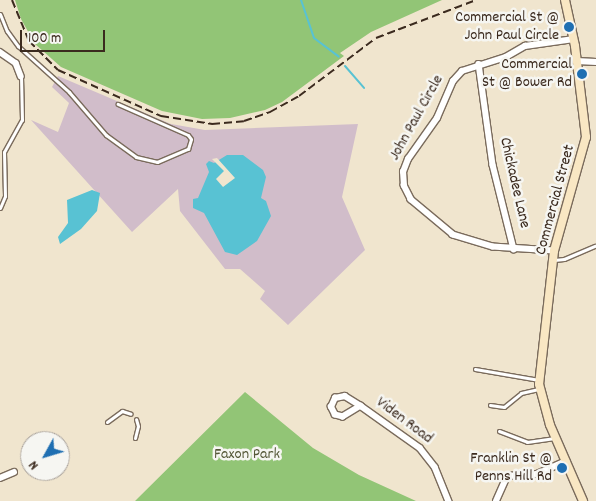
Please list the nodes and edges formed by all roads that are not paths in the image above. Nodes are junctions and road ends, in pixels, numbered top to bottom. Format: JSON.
{"nodes":[{"id":1,"x":565,"y":0,"type":"edge"},
{"id":2,"x":0,"y":14,"type":"edge"},
{"id":3,"x":574,"y":39,"type":"junction"},
{"id":4,"x":0,"y":52,"type":"edge"},
{"id":5,"x":577,"y":61,"type":"junction"},
{"id":6,"x":596,"y":62,"type":"edge"},
{"id":7,"x":479,"y":64,"type":"junction"},
{"id":8,"x":21,"y":76,"type":"joint"},
{"id":9,"x":118,"y":104,"type":"dead end"},
{"id":10,"x":0,"y":208,"type":"edge"},
{"id":11,"x":595,"y":246,"type":"dead end"},
{"id":12,"x":514,"y":249,"type":"junction"},
{"id":13,"x":554,"y":251,"type":"junction"},
{"id":14,"x":553,"y":260,"type":"junction"},
{"id":15,"x":476,"y":369,"type":"dead end"},
{"id":16,"x":539,"y":384,"type":"junction"},
{"id":17,"x":490,"y":405,"type":"dead end"},
{"id":18,"x":361,"y":406,"type":"junction"},
{"id":19,"x":131,"y":414,"type":"dead end"},
{"id":20,"x":136,"y":419,"type":"dead end"},
{"id":21,"x":107,"y":422,"type":"dead end"},
{"id":22,"x":498,"y":431,"type":"dead end"},
{"id":23,"x":555,"y":437,"type":"junction"},
{"id":24,"x":135,"y":438,"type":"dead end"},
{"id":25,"x":566,"y":461,"type":"junction"},
{"id":26,"x":14,"y":472,"type":"dead end"},
{"id":27,"x":0,"y":478,"type":"edge"},
{"id":28,"x":449,"y":501,"type":"edge"},
{"id":29,"x":496,"y":501,"type":"edge"},
{"id":30,"x":583,"y":501,"type":"edge"}],
"edges":[{"from":1,"to":3,"type":"main road","name":"Commercial Street"},
{"from":2,"to":9,"type":"lane"},
{"from":3,"to":5,"type":"main road","name":"Commercial Street"},
{"from":3,"to":7,"type":"street","name":"John Paul Circle"},
{"from":4,"to":8,"type":"street"},
{"from":5,"to":6,"type":"street"},
{"from":5,"to":13,"type":"main road","name":"Commercial Street"},
{"from":7,"to":12,"type":"street","name":"Chickadee Lane"},
{"from":7,"to":12,"type":"street","name":"John Paul Circle"},
{"from":8,"to":10,"type":"lane"},
{"from":11,"to":14,"type":"lane"},
{"from":12,"to":13,"type":"street","name":"John Paul Circle"},
{"from":13,"to":14,"type":"main road","name":"Commercial Street"},
{"from":14,"to":16,"type":"main road","name":"Commercial Street"},
{"from":15,"to":16,"type":"lane"},
{"from":16,"to":17,"type":"lane"},
{"from":16,"to":23,"type":"main road","name":"Commercial Street"},
{"from":18,"to":18,"type":"street","name":"Viden Road"},
{"from":18,"to":28,"type":"street","name":"Viden Road"},
{"from":19,"to":21,"type":"lane"},
{"from":20,"to":24,"type":"lane"},
{"from":22,"to":23,"type":"lane"},
{"from":23,"to":25,"type":"main road","name":"Commercial Street"},
{"from":25,"to":29,"type":"street"},
{"from":25,"to":30,"type":"main road","name":"Commercial Street"},
{"from":26,"to":27,"type":"street"}]}
